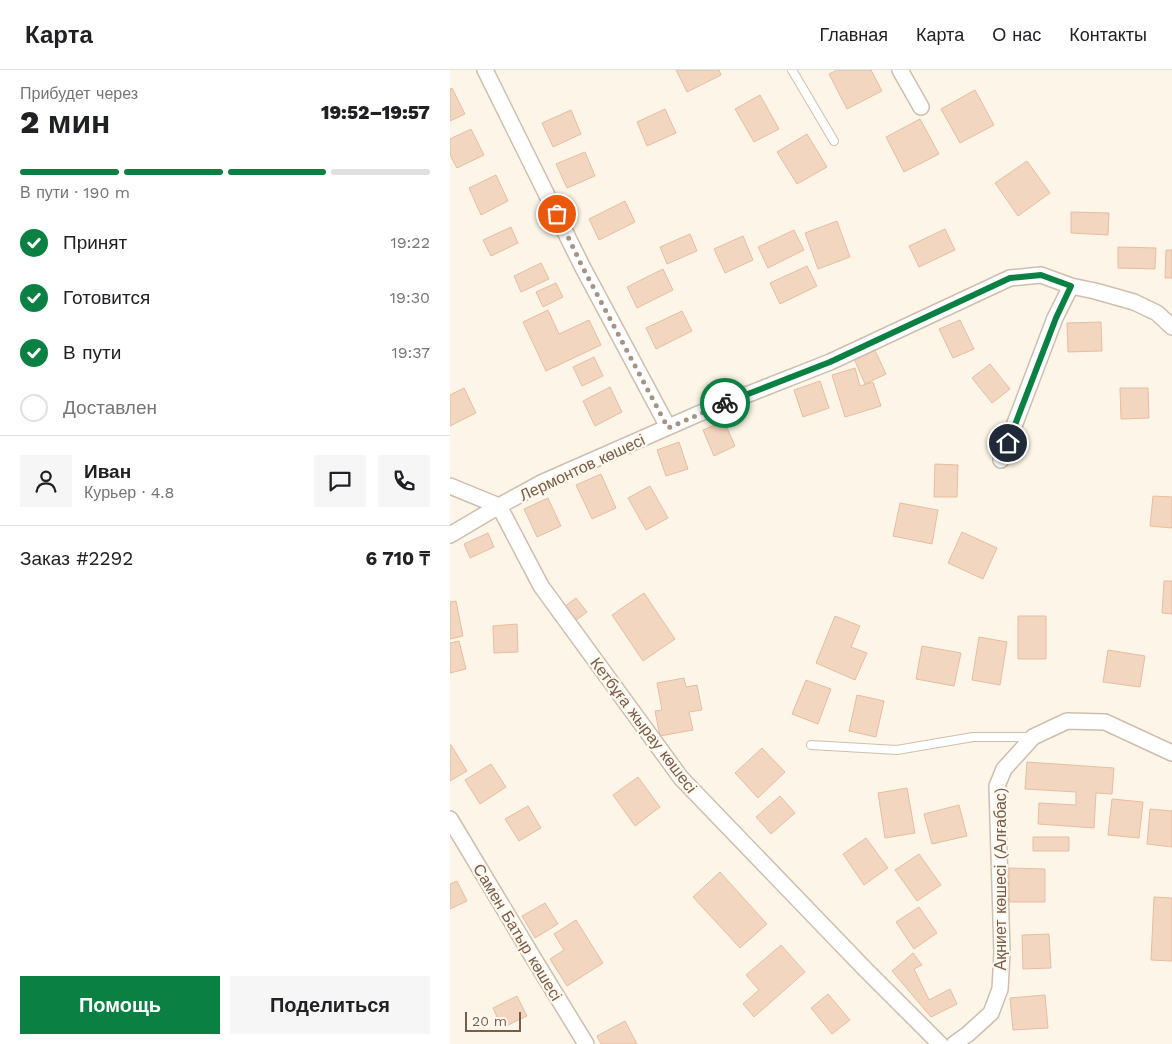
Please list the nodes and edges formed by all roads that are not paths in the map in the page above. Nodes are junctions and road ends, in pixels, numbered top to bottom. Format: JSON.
{"nodes":[{"id":1,"x":485,"y":70,"type":"edge"},
{"id":2,"x":792,"y":70,"type":"edge"},
{"id":3,"x":900,"y":70,"type":"edge"},
{"id":4,"x":922,"y":107,"type":"dead end"},
{"id":5,"x":834,"y":141,"type":"dead end"},
{"id":6,"x":1071,"y":286,"type":"junction"},
{"id":7,"x":1172,"y":327,"type":"edge"},
{"id":8,"x":668,"y":428,"type":"junction"},
{"id":9,"x":1001,"y":460,"type":"dead end"},
{"id":10,"x":450,"y":486,"type":"edge"},
{"id":11,"x":499,"y":506,"type":"junction"},
{"id":12,"x":450,"y":535,"type":"edge"},
{"id":13,"x":1033,"y":737,"type":"junction"},
{"id":14,"x":811,"y":745,"type":"dead end"},
{"id":15,"x":1172,"y":753,"type":"edge"},
{"id":16,"x":450,"y":819,"type":"edge"},
{"id":17,"x":586,"y":1044,"type":"edge"},
{"id":18,"x":940,"y":1044,"type":"edge"},
{"id":19,"x":954,"y":1044,"type":"edge"}],
"edges":[{"from":1,"to":8,"type":"street"},
{"from":2,"to":5,"type":"lane"},
{"from":3,"to":4,"type":"street"},
{"from":6,"to":7,"type":"street","name":"Лермонтов көшесі"},
{"from":6,"to":8,"type":"street","name":"Лермонтов көшесі"},
{"from":6,"to":9,"type":"street"},
{"from":8,"to":11,"type":"street","name":"Лермонтов көшесі"},
{"from":10,"to":11,"type":"street"},
{"from":11,"to":12,"type":"street","name":"Лермонтов көшесі"},
{"from":11,"to":18,"type":"street","name":"Кетбұға жырау көшесі"},
{"from":13,"to":14,"type":"lane"},
{"from":13,"to":15,"type":"street","name":"Ақниет көшесі (Алғабас)"},
{"from":13,"to":19,"type":"street","name":"Ақниет көшесі (Алғабас)"},
{"from":16,"to":17,"type":"street","name":"Самен Батыр көшесі"}]}
